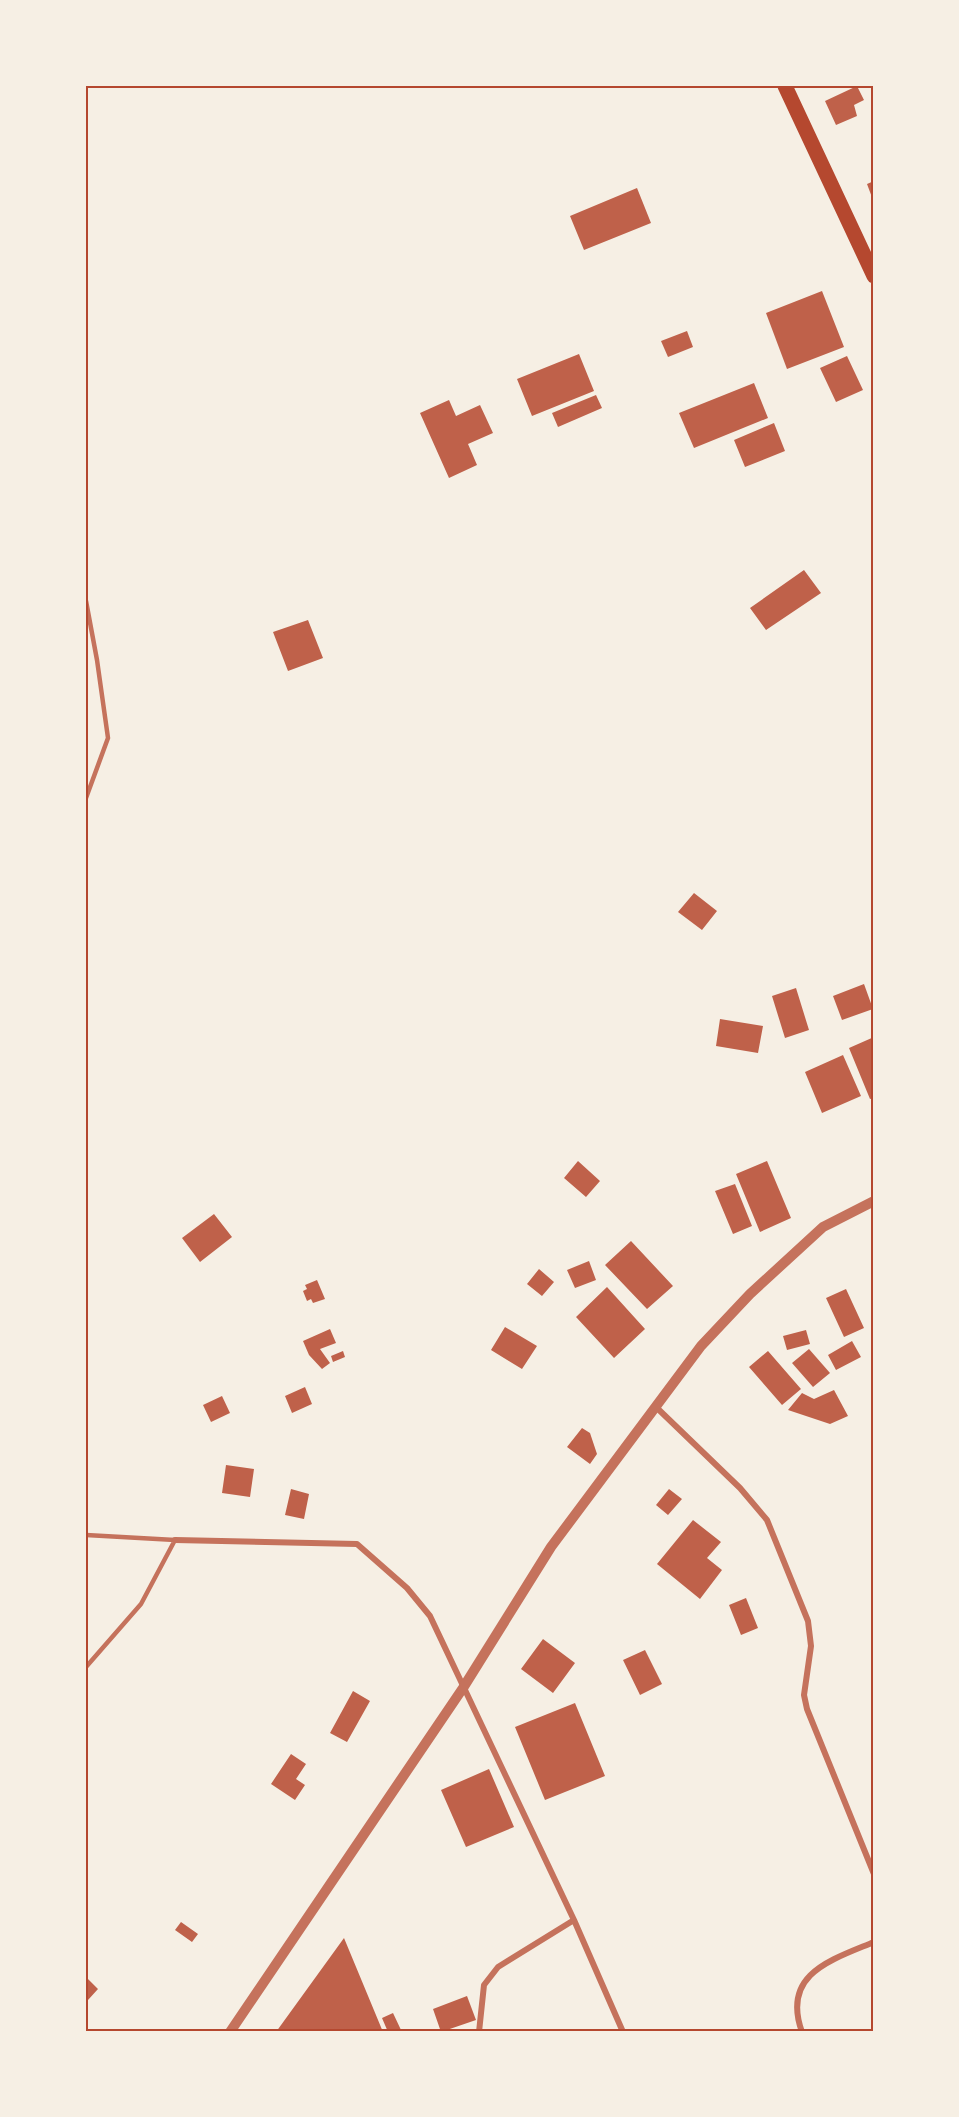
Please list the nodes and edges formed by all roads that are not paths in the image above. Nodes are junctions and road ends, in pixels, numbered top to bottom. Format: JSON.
{"nodes":[{"id":1,"x":786,"y":86,"type":"edge"},
{"id":2,"x":873,"y":276,"type":"edge"},
{"id":3,"x":86,"y":601,"type":"edge"},
{"id":4,"x":86,"y":798,"type":"edge"},
{"id":5,"x":873,"y":1201,"type":"edge"},
{"id":6,"x":657,"y":1408,"type":"junction"},
{"id":7,"x":86,"y":1535,"type":"edge"},
{"id":8,"x":175,"y":1540,"type":"junction"},
{"id":9,"x":86,"y":1667,"type":"edge"},
{"id":10,"x":463,"y":1688,"type":"junction"},
{"id":11,"x":873,"y":1875,"type":"edge"},
{"id":12,"x":574,"y":1920,"type":"junction"},
{"id":13,"x":873,"y":1941,"type":"edge"},
{"id":14,"x":230,"y":2031,"type":"edge"},
{"id":15,"x":479,"y":2031,"type":"edge"},
{"id":16,"x":622,"y":2031,"type":"edge"},
{"id":17,"x":802,"y":2031,"type":"edge"}],
"edges":[{"from":1,"to":2,"type":"main road"},
{"from":3,"to":4,"type":"lane"},
{"from":5,"to":6,"type":"street"},
{"from":6,"to":10,"type":"street"},
{"from":6,"to":11,"type":"street"},
{"from":7,"to":8,"type":"lane"},
{"from":8,"to":9,"type":"lane"},
{"from":8,"to":10,"type":"street"},
{"from":10,"to":12,"type":"street"},
{"from":10,"to":14,"type":"street"},
{"from":12,"to":15,"type":"street"},
{"from":12,"to":16,"type":"street"},
{"from":13,"to":17,"type":"street"}]}
